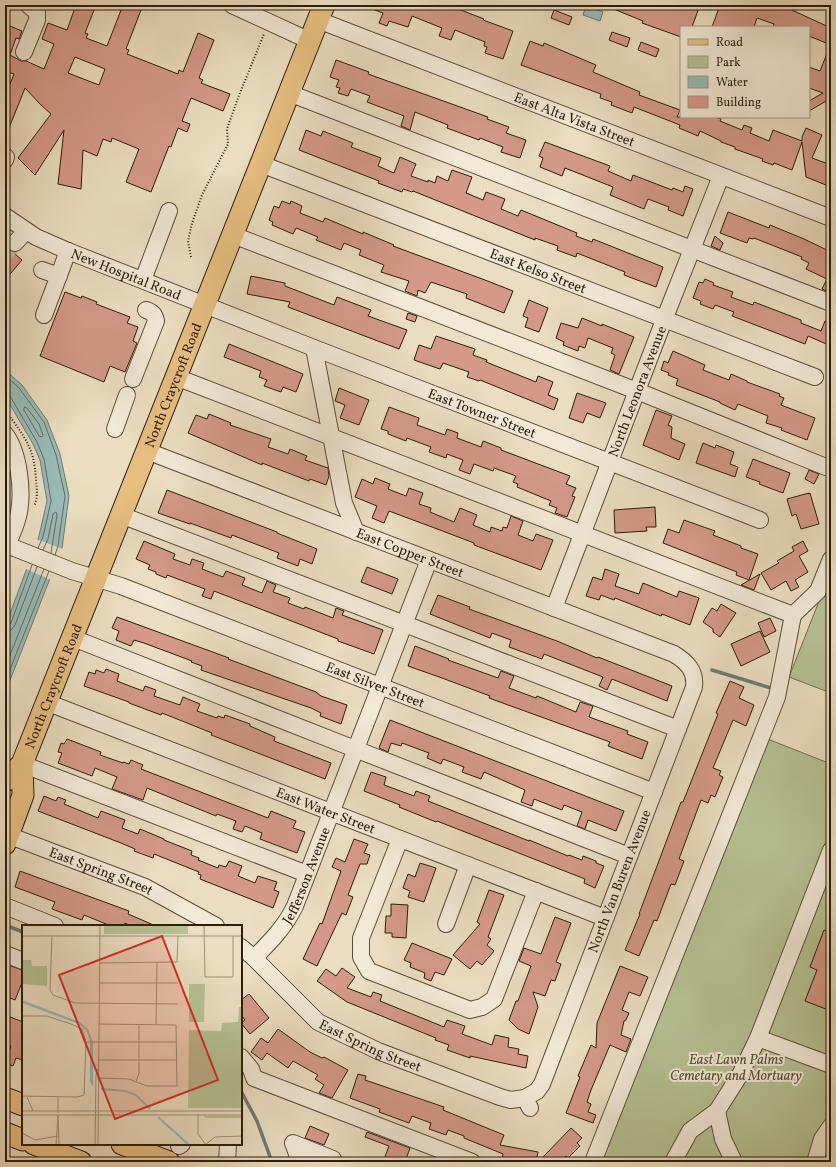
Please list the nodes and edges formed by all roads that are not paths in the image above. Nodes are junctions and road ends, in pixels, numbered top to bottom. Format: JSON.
{"nodes":[{"id":1,"x":28,"y":5,"type":"edge"},
{"id":2,"x":232,"y":5,"type":"edge"},
{"id":3,"x":321,"y":12,"type":"edge"},
{"id":4,"x":310,"y":41,"type":"junction"},
{"id":5,"x":24,"y":52,"type":"dead end"},
{"id":6,"x":289,"y":93,"type":"junction"},
{"id":7,"x":5,"y":156,"type":"edge"},
{"id":8,"x":5,"y":160,"type":"edge"},
{"id":9,"x":261,"y":164,"type":"junction"},
{"id":10,"x":721,"y":176,"type":"junction"},
{"id":11,"x":169,"y":211,"type":"dead end"},
{"id":12,"x":5,"y":216,"type":"edge"},
{"id":13,"x":831,"y":218,"type":"edge"},
{"id":14,"x":26,"y":231,"type":"junction"},
{"id":15,"x":233,"y":235,"type":"junction"},
{"id":16,"x":15,"y":243,"type":"tunnel mouth"},
{"id":17,"x":692,"y":250,"type":"junction"},
{"id":18,"x":68,"y":251,"type":"junction"},
{"id":19,"x":42,"y":270,"type":"dead end"},
{"id":20,"x":59,"y":276,"type":"junction"},
{"id":21,"x":143,"y":280,"type":"junction"},
{"id":22,"x":831,"y":303,"type":"edge"},
{"id":23,"x":205,"y":305,"type":"junction"},
{"id":24,"x":146,"y":310,"type":"dead end"},
{"id":25,"x":44,"y":315,"type":"dead end"},
{"id":26,"x":664,"y":320,"type":"junction"},
{"id":27,"x":314,"y":348,"type":"junction"},
{"id":28,"x":176,"y":377,"type":"junction"},
{"id":29,"x":815,"y":378,"type":"dead end"},
{"id":30,"x":133,"y":379,"type":"dead end"},
{"id":31,"x":637,"y":391,"type":"junction"},
{"id":32,"x":127,"y":395,"type":"dead end"},
{"id":33,"x":115,"y":429,"type":"dead end"},
{"id":34,"x":5,"y":434,"type":"edge"},
{"id":35,"x":331,"y":436,"type":"junction"},
{"id":36,"x":147,"y":451,"type":"junction"},
{"id":37,"x":610,"y":462,"type":"junction"},
{"id":38,"x":831,"y":469,"type":"edge"},
{"id":39,"x":121,"y":515,"type":"junction"},
{"id":40,"x":760,"y":520,"type":"dead end"},
{"id":41,"x":356,"y":532,"type":"junction"},
{"id":42,"x":582,"y":533,"type":"junction"},
{"id":43,"x":6,"y":548,"type":"edge"},
{"id":44,"x":831,"y":559,"type":"edge"},
{"id":45,"x":428,"y":560,"type":"junction"},
{"id":46,"x":96,"y":578,"type":"junction"},
{"id":47,"x":554,"y":608,"type":"junction"},
{"id":48,"x":793,"y":615,"type":"junction"},
{"id":49,"x":404,"y":623,"type":"junction"},
{"id":50,"x":73,"y":638,"type":"junction"},
{"id":51,"x":674,"y":654,"type":"joint"},
{"id":52,"x":379,"y":686,"type":"junction"},
{"id":53,"x":46,"y":702,"type":"junction"},
{"id":54,"x":678,"y":729,"type":"junction"},
{"id":55,"x":355,"y":749,"type":"junction"},
{"id":56,"x":22,"y":764,"type":"junction"},
{"id":57,"x":5,"y":781,"type":"edge"},
{"id":58,"x":654,"y":792,"type":"junction"},
{"id":59,"x":331,"y":812,"type":"junction"},
{"id":60,"x":6,"y":837,"type":"edge"},
{"id":61,"x":400,"y":839,"type":"junction"},
{"id":62,"x":830,"y":855,"type":"edge"},
{"id":63,"x":629,"y":856,"type":"junction"},
{"id":64,"x":468,"y":865,"type":"junction"},
{"id":65,"x":307,"y":874,"type":"junction"},
{"id":66,"x":536,"y":891,"type":"junction"},
{"id":67,"x":5,"y":906,"type":"edge"},
{"id":68,"x":605,"y":918,"type":"junction"},
{"id":69,"x":446,"y":924,"type":"dead end"},
{"id":70,"x":52,"y":925,"type":"edge"},
{"id":71,"x":214,"y":925,"type":"edge"},
{"id":72,"x":242,"y":948,"type":"edge"},
{"id":73,"x":5,"y":954,"type":"edge"},
{"id":74,"x":254,"y":958,"type":"junction"},
{"id":75,"x":22,"y":961,"type":"edge"},
{"id":76,"x":758,"y":1038,"type":"junction"},
{"id":77,"x":242,"y":1058,"type":"edge"},
{"id":78,"x":831,"y":1065,"type":"edge"},
{"id":79,"x":5,"y":1098,"type":"edge"},
{"id":80,"x":528,"y":1103,"type":"joint"},
{"id":81,"x":22,"y":1105,"type":"edge"},
{"id":82,"x":717,"y":1111,"type":"junction"},
{"id":83,"x":831,"y":1126,"type":"edge"},
{"id":84,"x":5,"y":1133,"type":"edge"},
{"id":85,"x":22,"y":1140,"type":"edge"},
{"id":86,"x":36,"y":1145,"type":"edge"},
{"id":87,"x":130,"y":1145,"type":"edge"},
{"id":88,"x":228,"y":1145,"type":"edge"},
{"id":89,"x":168,"y":1150,"type":"edge"},
{"id":90,"x":61,"y":1158,"type":"edge"},
{"id":91,"x":82,"y":1162,"type":"edge"},
{"id":92,"x":227,"y":1162,"type":"edge"},
{"id":93,"x":300,"y":1162,"type":"edge"},
{"id":94,"x":332,"y":1162,"type":"edge"},
{"id":95,"x":472,"y":1162,"type":"edge"},
{"id":96,"x":593,"y":1162,"type":"edge"},
{"id":97,"x":673,"y":1162,"type":"edge"},
{"id":98,"x":734,"y":1162,"type":"edge"},
{"id":99,"x":815,"y":1162,"type":"edge"}],
"edges":[{"from":1,"to":5,"type":"street"},
{"from":2,"to":4,"type":"street"},
{"from":3,"to":4,"type":"main road","name":"North Craycroft Road"},
{"from":3,"to":10,"type":"street","name":"East Alta Vista Street"},
{"from":4,"to":6,"type":"main road","name":"North Craycroft Road"},
{"from":6,"to":9,"type":"main road","name":"North Craycroft Road"},
{"from":6,"to":17,"type":"street"},
{"from":7,"to":8,"type":"street"},
{"from":9,"to":15,"type":"main road","name":"North Craycroft Road"},
{"from":9,"to":26,"type":"street","name":"East Kelso Street"},
{"from":10,"to":13,"type":"street","name":"East Alta Vista Street"},
{"from":10,"to":17,"type":"street","name":"North Leonora Avenue"},
{"from":11,"to":21,"type":"street"},
{"from":12,"to":14,"type":"street","name":"New Hospital Road"},
{"from":14,"to":16,"type":"street"},
{"from":14,"to":18,"type":"street","name":"New Hospital Road"},
{"from":15,"to":23,"type":"main road","name":"North Craycroft Road"},
{"from":15,"to":31,"type":"street"},
{"from":17,"to":22,"type":"street"},
{"from":17,"to":26,"type":"street","name":"North Leonora Avenue"},
{"from":18,"to":20,"type":"street"},
{"from":18,"to":21,"type":"street","name":"New Hospital Road"},
{"from":19,"to":20,"type":"street"},
{"from":20,"to":25,"type":"street"},
{"from":21,"to":23,"type":"street","name":"New Hospital Road"},
{"from":23,"to":27,"type":"street","name":"East Towner Street"},
{"from":23,"to":28,"type":"main road","name":"North Craycroft Road"},
{"from":24,"to":30,"type":"street"},
{"from":26,"to":29,"type":"street","name":"East Kelso Street"},
{"from":26,"to":31,"type":"street","name":"North Leonora Avenue"},
{"from":27,"to":35,"type":"street"},
{"from":27,"to":37,"type":"street","name":"East Towner Street"},
{"from":28,"to":35,"type":"street"},
{"from":28,"to":36,"type":"main road","name":"North Craycroft Road"},
{"from":31,"to":37,"type":"street","name":"North Leonora Avenue"},
{"from":31,"to":38,"type":"street"},
{"from":32,"to":33,"type":"street"},
{"from":34,"to":43,"type":"street"},
{"from":35,"to":41,"type":"street"},
{"from":35,"to":42,"type":"street"},
{"from":36,"to":39,"type":"main road","name":"North Craycroft Road"},
{"from":36,"to":41,"type":"street","name":"East Copper Street"},
{"from":37,"to":40,"type":"street","name":"East Towner Street"},
{"from":37,"to":42,"type":"street","name":"North Leonora Avenue"},
{"from":39,"to":46,"type":"main road","name":"North Craycroft Road"},
{"from":39,"to":49,"type":"street"},
{"from":41,"to":45,"type":"street","name":"East Copper Street"},
{"from":42,"to":47,"type":"street","name":"North Leonora Avenue"},
{"from":42,"to":48,"type":"street"},
{"from":43,"to":46,"type":"street","name":"East Silver Street"},
{"from":44,"to":48,"type":"street"},
{"from":45,"to":47,"type":"street","name":"East Copper Street"},
{"from":45,"to":49,"type":"street","name":"Jefferson Avenue"},
{"from":46,"to":50,"type":"main road","name":"North Craycroft Road"},
{"from":46,"to":52,"type":"street","name":"East Silver Street"},
{"from":47,"to":51,"type":"street","name":"East Copper Street"},
{"from":48,"to":96,"type":"street"},
{"from":49,"to":52,"type":"street","name":"Jefferson Avenue"},
{"from":49,"to":54,"type":"street"},
{"from":50,"to":53,"type":"main road","name":"North Craycroft Road"},
{"from":50,"to":55,"type":"street"},
{"from":51,"to":54,"type":"street","name":"North Van Buren Avenue"},
{"from":52,"to":55,"type":"street","name":"Jefferson Avenue"},
{"from":52,"to":58,"type":"street","name":"East Silver Street"},
{"from":53,"to":56,"type":"main road","name":"North Craycroft Road"},
{"from":53,"to":59,"type":"street","name":"East Water Street"},
{"from":54,"to":58,"type":"street","name":"North Van Buren Avenue"},
{"from":55,"to":59,"type":"street","name":"Jefferson Avenue"},
{"from":55,"to":63,"type":"street"},
{"from":56,"to":57,"type":"main road","name":"North Craycroft Road"},
{"from":56,"to":60,"type":"main road","name":"North Craycroft Road"},
{"from":56,"to":65,"type":"street"},
{"from":58,"to":63,"type":"street","name":"North Van Buren Avenue"},
{"from":59,"to":61,"type":"street","name":"East Water Street"},
{"from":59,"to":65,"type":"street","name":"Jefferson Avenue"},
{"from":60,"to":71,"type":"street","name":"East Spring Street"},
{"from":61,"to":64,"type":"street","name":"East Water Street"},
{"from":61,"to":66,"type":"street"},
{"from":62,"to":76,"type":"street"},
{"from":63,"to":68,"type":"street","name":"North Van Buren Avenue"},
{"from":64,"to":66,"type":"street","name":"East Water Street"},
{"from":64,"to":69,"type":"street"},
{"from":65,"to":74,"type":"street","name":"Jefferson Avenue"},
{"from":66,"to":68,"type":"street","name":"East Water Street"},
{"from":67,"to":70,"type":"street"},
{"from":68,"to":80,"type":"street","name":"North Van Buren Avenue"},
{"from":72,"to":74,"type":"street","name":"East Spring Street"},
{"from":73,"to":75,"type":"street"},
{"from":74,"to":80,"type":"street","name":"East Spring Street"},
{"from":76,"to":78,"type":"street"},
{"from":76,"to":82,"type":"street"},
{"from":77,"to":95,"type":"street"},
{"from":79,"to":81,"type":"main road"},
{"from":82,"to":97,"type":"street"},
{"from":82,"to":98,"type":"street"},
{"from":83,"to":99,"type":"street"},
{"from":84,"to":85,"type":"main road"},
{"from":86,"to":90,"type":"main road"},
{"from":87,"to":89,"type":"main road"},
{"from":88,"to":92,"type":"street"},
{"from":90,"to":91,"type":"main road"},
{"from":93,"to":94,"type":"street"}]}
